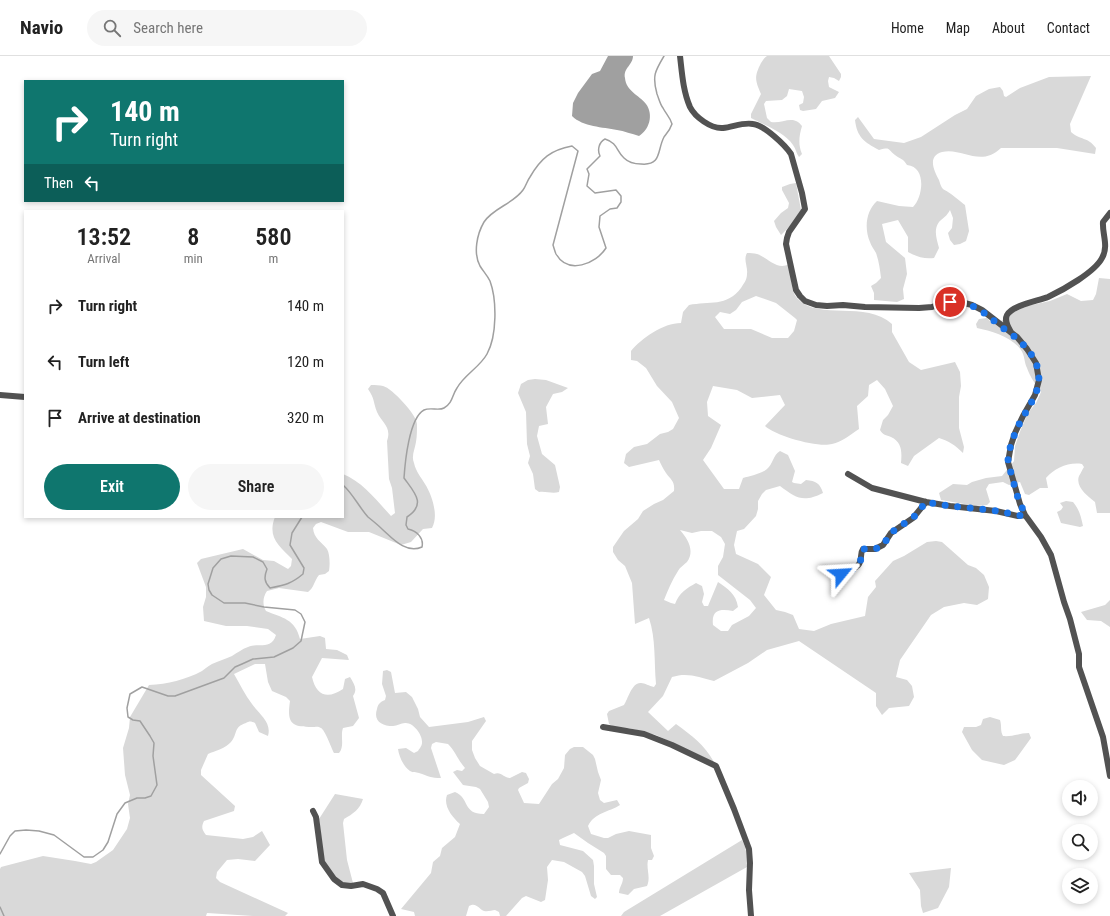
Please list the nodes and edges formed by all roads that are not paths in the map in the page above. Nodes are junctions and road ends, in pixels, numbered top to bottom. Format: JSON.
{"nodes":[{"id":1,"x":680,"y":56,"type":"edge"},
{"id":2,"x":1110,"y":213,"type":"edge"},
{"id":3,"x":1012,"y":333,"type":"junction"},
{"id":4,"x":0,"y":395,"type":"edge"},
{"id":5,"x":24,"y":397,"type":"edge"},
{"id":6,"x":848,"y":474,"type":"dead end"},
{"id":7,"x":926,"y":502,"type":"junction"},
{"id":8,"x":1025,"y":515,"type":"junction"},
{"id":9,"x":841,"y":574,"type":"dead end"},
{"id":10,"x":603,"y":727,"type":"dead end"},
{"id":11,"x":1110,"y":776,"type":"edge"},
{"id":12,"x":313,"y":811,"type":"dead end"},
{"id":13,"x":393,"y":916,"type":"edge"},
{"id":14,"x":751,"y":916,"type":"edge"}],
"edges":[{"from":1,"to":3,"type":"street"},
{"from":2,"to":3,"type":"street"},
{"from":3,"to":8,"type":"street"},
{"from":4,"to":5,"type":"street"},
{"from":6,"to":7,"type":"street"},
{"from":7,"to":8,"type":"street"},
{"from":7,"to":9,"type":"street"},
{"from":8,"to":11,"type":"street"},
{"from":10,"to":14,"type":"street"},
{"from":12,"to":13,"type":"street"}]}
